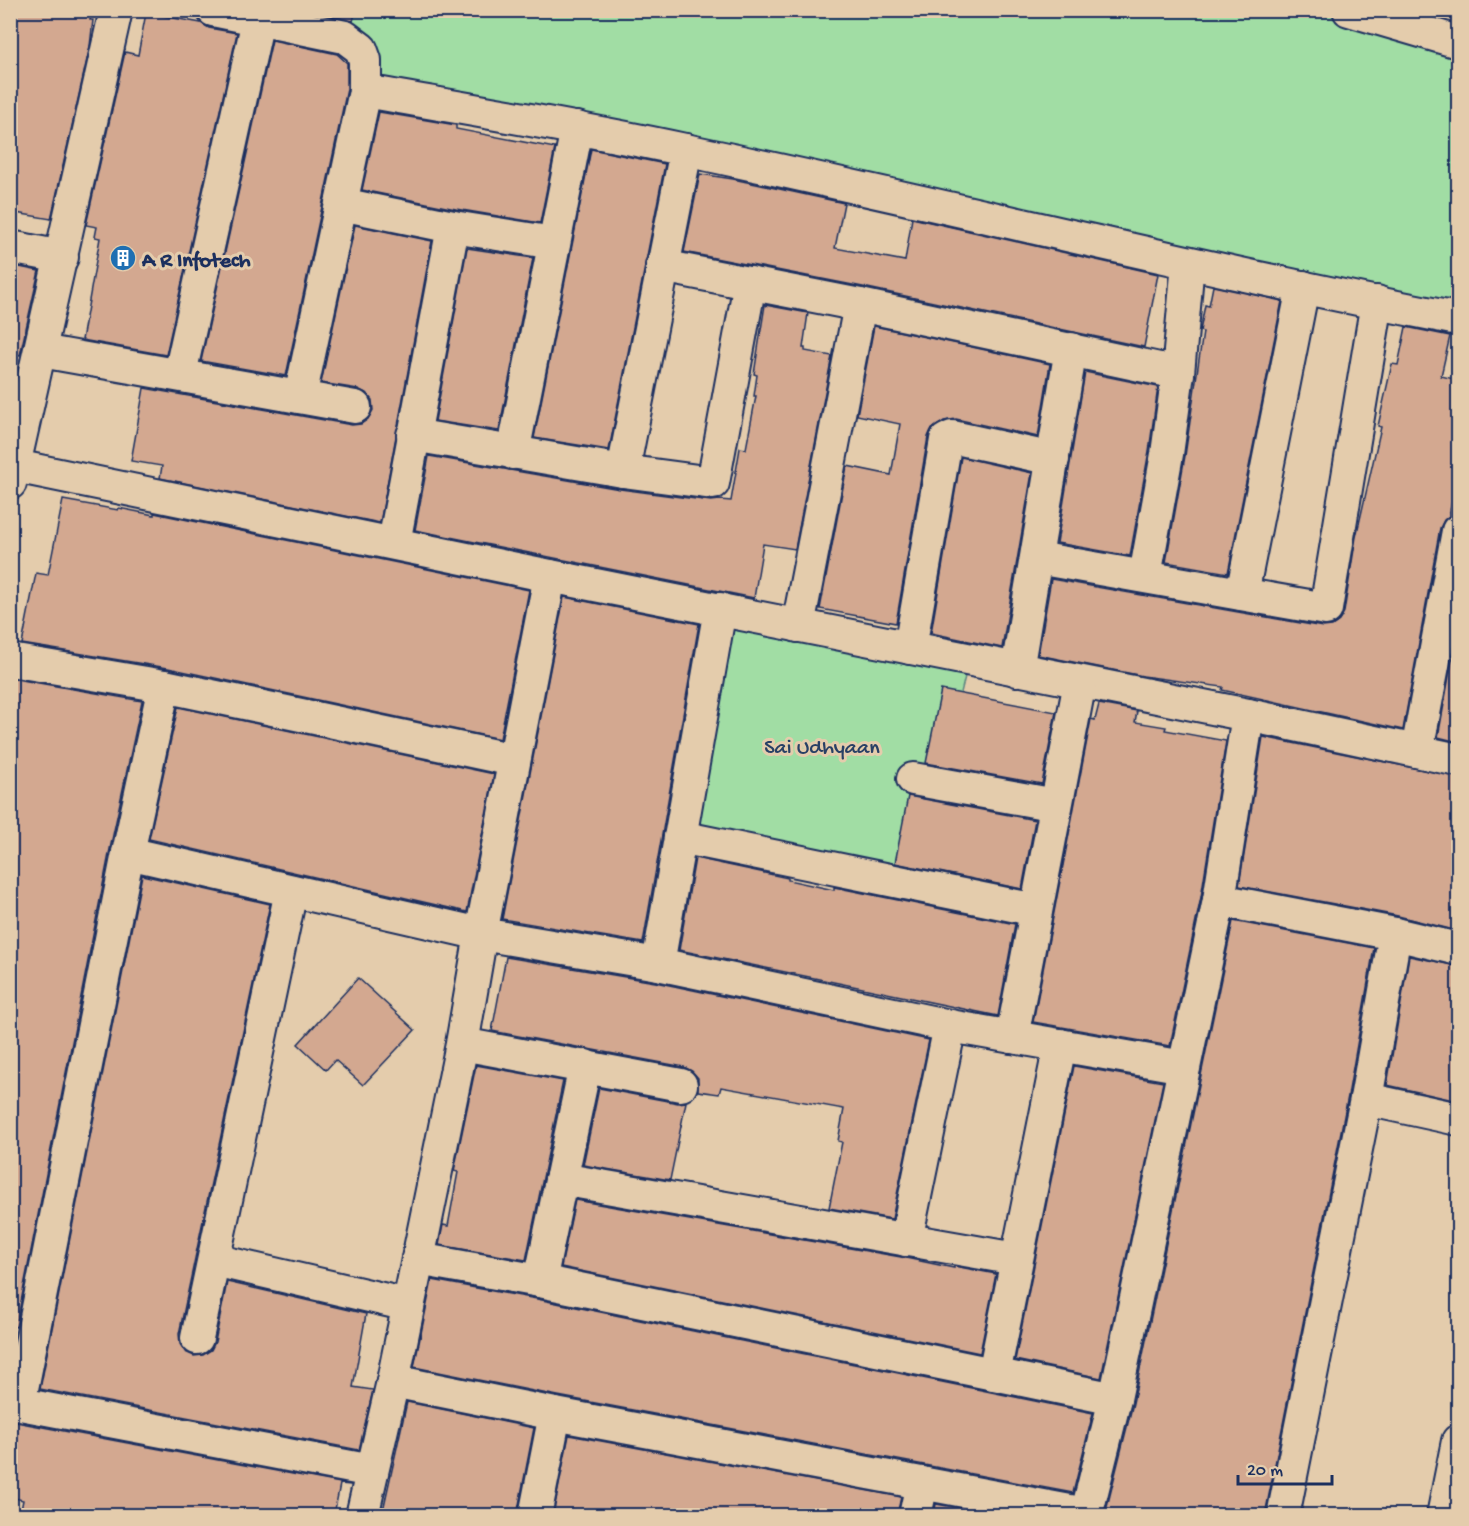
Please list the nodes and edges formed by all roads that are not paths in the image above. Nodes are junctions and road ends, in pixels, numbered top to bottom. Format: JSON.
{"nodes":[{"id":1,"x":116,"y":10,"type":"edge"},
{"id":2,"x":213,"y":10,"type":"edge"},
{"id":3,"x":1349,"y":10,"type":"edge"},
{"id":4,"x":258,"y":20,"type":"junction"},
{"id":5,"x":1458,"y":42,"type":"edge"},
{"id":6,"x":365,"y":91,"type":"junction"},
{"id":7,"x":577,"y":128,"type":"junction"},
{"id":8,"x":686,"y":150,"type":"junction"},
{"id":9,"x":341,"y":204,"type":"junction"},
{"id":10,"x":453,"y":228,"type":"junction"},
{"id":11,"x":554,"y":243,"type":"junction"},
{"id":12,"x":10,"y":247,"type":"edge"},
{"id":13,"x":62,"y":257,"type":"junction"},
{"id":14,"x":1188,"y":263,"type":"junction"},
{"id":15,"x":662,"y":266,"type":"junction"},
{"id":16,"x":750,"y":283,"type":"junction"},
{"id":17,"x":1304,"y":287,"type":"junction"},
{"id":18,"x":1377,"y":302,"type":"junction"},
{"id":19,"x":860,"y":305,"type":"junction"},
{"id":20,"x":1458,"y":318,"type":"edge"},
{"id":21,"x":1071,"y":349,"type":"junction"},
{"id":22,"x":41,"y":351,"type":"junction"},
{"id":23,"x":1178,"y":373,"type":"junction"},
{"id":24,"x":180,"y":374,"type":"junction"},
{"id":25,"x":300,"y":397,"type":"junction"},
{"id":26,"x":355,"y":407,"type":"dead end"},
{"id":27,"x":413,"y":435,"type":"junction"},
{"id":28,"x":513,"y":453,"type":"junction"},
{"id":29,"x":1053,"y":459,"type":"junction"},
{"id":30,"x":12,"y":471,"type":"edge"},
{"id":31,"x":623,"y":471,"type":"junction"},
{"id":32,"x":1458,"y":531,"type":"edge"},
{"id":33,"x":394,"y":543,"type":"junction"},
{"id":34,"x":1037,"y":558,"type":"junction"},
{"id":35,"x":550,"y":576,"type":"junction"},
{"id":36,"x":1144,"y":576,"type":"junction"},
{"id":37,"x":1242,"y":594,"type":"junction"},
{"id":38,"x":720,"y":609,"type":"junction"},
{"id":39,"x":798,"y":626,"type":"junction"},
{"id":40,"x":910,"y":648,"type":"junction"},
{"id":41,"x":10,"y":660,"type":"edge"},
{"id":42,"x":1017,"y":670,"type":"junction"},
{"id":43,"x":1080,"y":682,"type":"junction"},
{"id":44,"x":164,"y":686,"type":"junction"},
{"id":45,"x":1248,"y":714,"type":"junction"},
{"id":46,"x":1416,"y":751,"type":"junction"},
{"id":47,"x":514,"y":760,"type":"junction"},
{"id":48,"x":1458,"y":760,"type":"edge"},
{"id":49,"x":913,"y":779,"type":"dead end"},
{"id":50,"x":1056,"y":806,"type":"junction"},
{"id":51,"x":680,"y":837,"type":"junction"},
{"id":52,"x":128,"y":853,"type":"junction"},
{"id":53,"x":291,"y":891,"type":"junction"},
{"id":54,"x":1219,"y":900,"type":"junction"},
{"id":55,"x":1036,"y":910,"type":"junction"},
{"id":56,"x":481,"y":934,"type":"junction"},
{"id":57,"x":1395,"y":934,"type":"junction"},
{"id":58,"x":1458,"y":949,"type":"edge"},
{"id":59,"x":658,"y":964,"type":"junction"},
{"id":60,"x":950,"y":1026,"type":"junction"},
{"id":61,"x":1012,"y":1037,"type":"junction"},
{"id":62,"x":462,"y":1044,"type":"junction"},
{"id":63,"x":1060,"y":1045,"type":"junction"},
{"id":64,"x":585,"y":1066,"type":"junction"},
{"id":65,"x":1184,"y":1067,"type":"junction"},
{"id":66,"x":681,"y":1085,"type":"dead end"},
{"id":67,"x":1366,"y":1099,"type":"junction"},
{"id":68,"x":1458,"y":1119,"type":"edge"},
{"id":69,"x":561,"y":1179,"type":"junction"},
{"id":70,"x":906,"y":1240,"type":"junction"},
{"id":71,"x":418,"y":1259,"type":"junction"},
{"id":72,"x":1016,"y":1259,"type":"junction"},
{"id":73,"x":214,"y":1260,"type":"junction"},
{"id":74,"x":540,"y":1281,"type":"junction"},
{"id":75,"x":408,"y":1305,"type":"junction"},
{"id":76,"x":197,"y":1338,"type":"dead end"},
{"id":77,"x":994,"y":1374,"type":"junction"},
{"id":78,"x":393,"y":1381,"type":"junction"},
{"id":79,"x":1115,"y":1399,"type":"junction"},
{"id":80,"x":15,"y":1403,"type":"edge"},
{"id":81,"x":555,"y":1414,"type":"junction"},
{"id":82,"x":1458,"y":1442,"type":"edge"},
{"id":83,"x":372,"y":1472,"type":"junction"},
{"id":84,"x":922,"y":1483,"type":"junction"},
{"id":85,"x":1290,"y":1514,"type":"edge"},
{"id":86,"x":362,"y":1515,"type":"edge"},
{"id":87,"x":535,"y":1515,"type":"edge"},
{"id":88,"x":915,"y":1515,"type":"edge"},
{"id":89,"x":1086,"y":1515,"type":"edge"},
{"id":90,"x":1443,"y":1515,"type":"edge"}],
"edges":[{"from":1,"to":13,"type":"street"},
{"from":2,"to":4,"type":"street"},
{"from":3,"to":5,"type":"street"},
{"from":4,"to":6,"type":"street"},
{"from":4,"to":24,"type":"street"},
{"from":6,"to":7,"type":"street"},
{"from":6,"to":9,"type":"street"},
{"from":7,"to":8,"type":"street"},
{"from":7,"to":11,"type":"street"},
{"from":8,"to":14,"type":"street"},
{"from":8,"to":15,"type":"street"},
{"from":9,"to":10,"type":"street"},
{"from":9,"to":25,"type":"street"},
{"from":10,"to":11,"type":"street"},
{"from":10,"to":27,"type":"street"},
{"from":11,"to":28,"type":"street"},
{"from":12,"to":13,"type":"street"},
{"from":13,"to":22,"type":"street"},
{"from":14,"to":17,"type":"street"},
{"from":14,"to":23,"type":"street"},
{"from":15,"to":16,"type":"street"},
{"from":15,"to":31,"type":"street"},
{"from":16,"to":19,"type":"street"},
{"from":16,"to":31,"type":"street"},
{"from":17,"to":18,"type":"street"},
{"from":17,"to":37,"type":"street"},
{"from":18,"to":20,"type":"street"},
{"from":18,"to":37,"type":"street"},
{"from":19,"to":21,"type":"street"},
{"from":19,"to":39,"type":"street"},
{"from":21,"to":23,"type":"street"},
{"from":21,"to":29,"type":"street"},
{"from":22,"to":24,"type":"street"},
{"from":22,"to":30,"type":"street"},
{"from":23,"to":36,"type":"street"},
{"from":24,"to":25,"type":"street"},
{"from":25,"to":26,"type":"street"},
{"from":27,"to":28,"type":"street"},
{"from":27,"to":33,"type":"street"},
{"from":28,"to":31,"type":"street"},
{"from":29,"to":34,"type":"street"},
{"from":29,"to":40,"type":"street"},
{"from":30,"to":33,"type":"street"},
{"from":32,"to":46,"type":"street"},
{"from":33,"to":35,"type":"street"},
{"from":34,"to":36,"type":"street"},
{"from":34,"to":42,"type":"street"},
{"from":35,"to":38,"type":"street"},
{"from":35,"to":47,"type":"street"},
{"from":36,"to":37,"type":"street"},
{"from":38,"to":39,"type":"street"},
{"from":38,"to":51,"type":"street"},
{"from":39,"to":40,"type":"street"},
{"from":40,"to":42,"type":"street"},
{"from":41,"to":44,"type":"street"},
{"from":42,"to":43,"type":"street"},
{"from":43,"to":45,"type":"street"},
{"from":43,"to":50,"type":"street"},
{"from":44,"to":47,"type":"street"},
{"from":44,"to":52,"type":"street"},
{"from":45,"to":46,"type":"street"},
{"from":45,"to":54,"type":"street"},
{"from":46,"to":48,"type":"street"},
{"from":47,"to":56,"type":"street"},
{"from":49,"to":50,"type":"street"},
{"from":50,"to":55,"type":"street"},
{"from":51,"to":55,"type":"street"},
{"from":51,"to":59,"type":"street"},
{"from":52,"to":53,"type":"street"},
{"from":52,"to":80,"type":"street"},
{"from":53,"to":56,"type":"street"},
{"from":53,"to":73,"type":"street"},
{"from":54,"to":57,"type":"street"},
{"from":54,"to":65,"type":"street"},
{"from":55,"to":61,"type":"street"},
{"from":56,"to":59,"type":"street"},
{"from":56,"to":62,"type":"street"},
{"from":57,"to":58,"type":"street"},
{"from":57,"to":67,"type":"street"},
{"from":59,"to":60,"type":"street"},
{"from":60,"to":61,"type":"street"},
{"from":60,"to":70,"type":"street"},
{"from":61,"to":63,"type":"street"},
{"from":62,"to":64,"type":"street"},
{"from":62,"to":71,"type":"street"},
{"from":63,"to":65,"type":"street"},
{"from":63,"to":72,"type":"street"},
{"from":64,"to":66,"type":"street"},
{"from":64,"to":69,"type":"street"},
{"from":65,"to":79,"type":"street"},
{"from":67,"to":68,"type":"street"},
{"from":67,"to":85,"type":"street"},
{"from":69,"to":70,"type":"street"},
{"from":69,"to":74,"type":"street"},
{"from":70,"to":72,"type":"street"},
{"from":71,"to":74,"type":"street"},
{"from":71,"to":75,"type":"street"},
{"from":72,"to":77,"type":"street"},
{"from":73,"to":75,"type":"street"},
{"from":73,"to":76,"type":"street"},
{"from":74,"to":77,"type":"street"},
{"from":75,"to":78,"type":"street"},
{"from":77,"to":79,"type":"street"},
{"from":78,"to":81,"type":"street"},
{"from":78,"to":83,"type":"street"},
{"from":79,"to":89,"type":"street"},
{"from":80,"to":83,"type":"street"},
{"from":81,"to":84,"type":"street"},
{"from":81,"to":87,"type":"street"},
{"from":82,"to":90,"type":"street"},
{"from":83,"to":86,"type":"street"},
{"from":84,"to":88,"type":"street"},
{"from":84,"to":89,"type":"street"}]}
